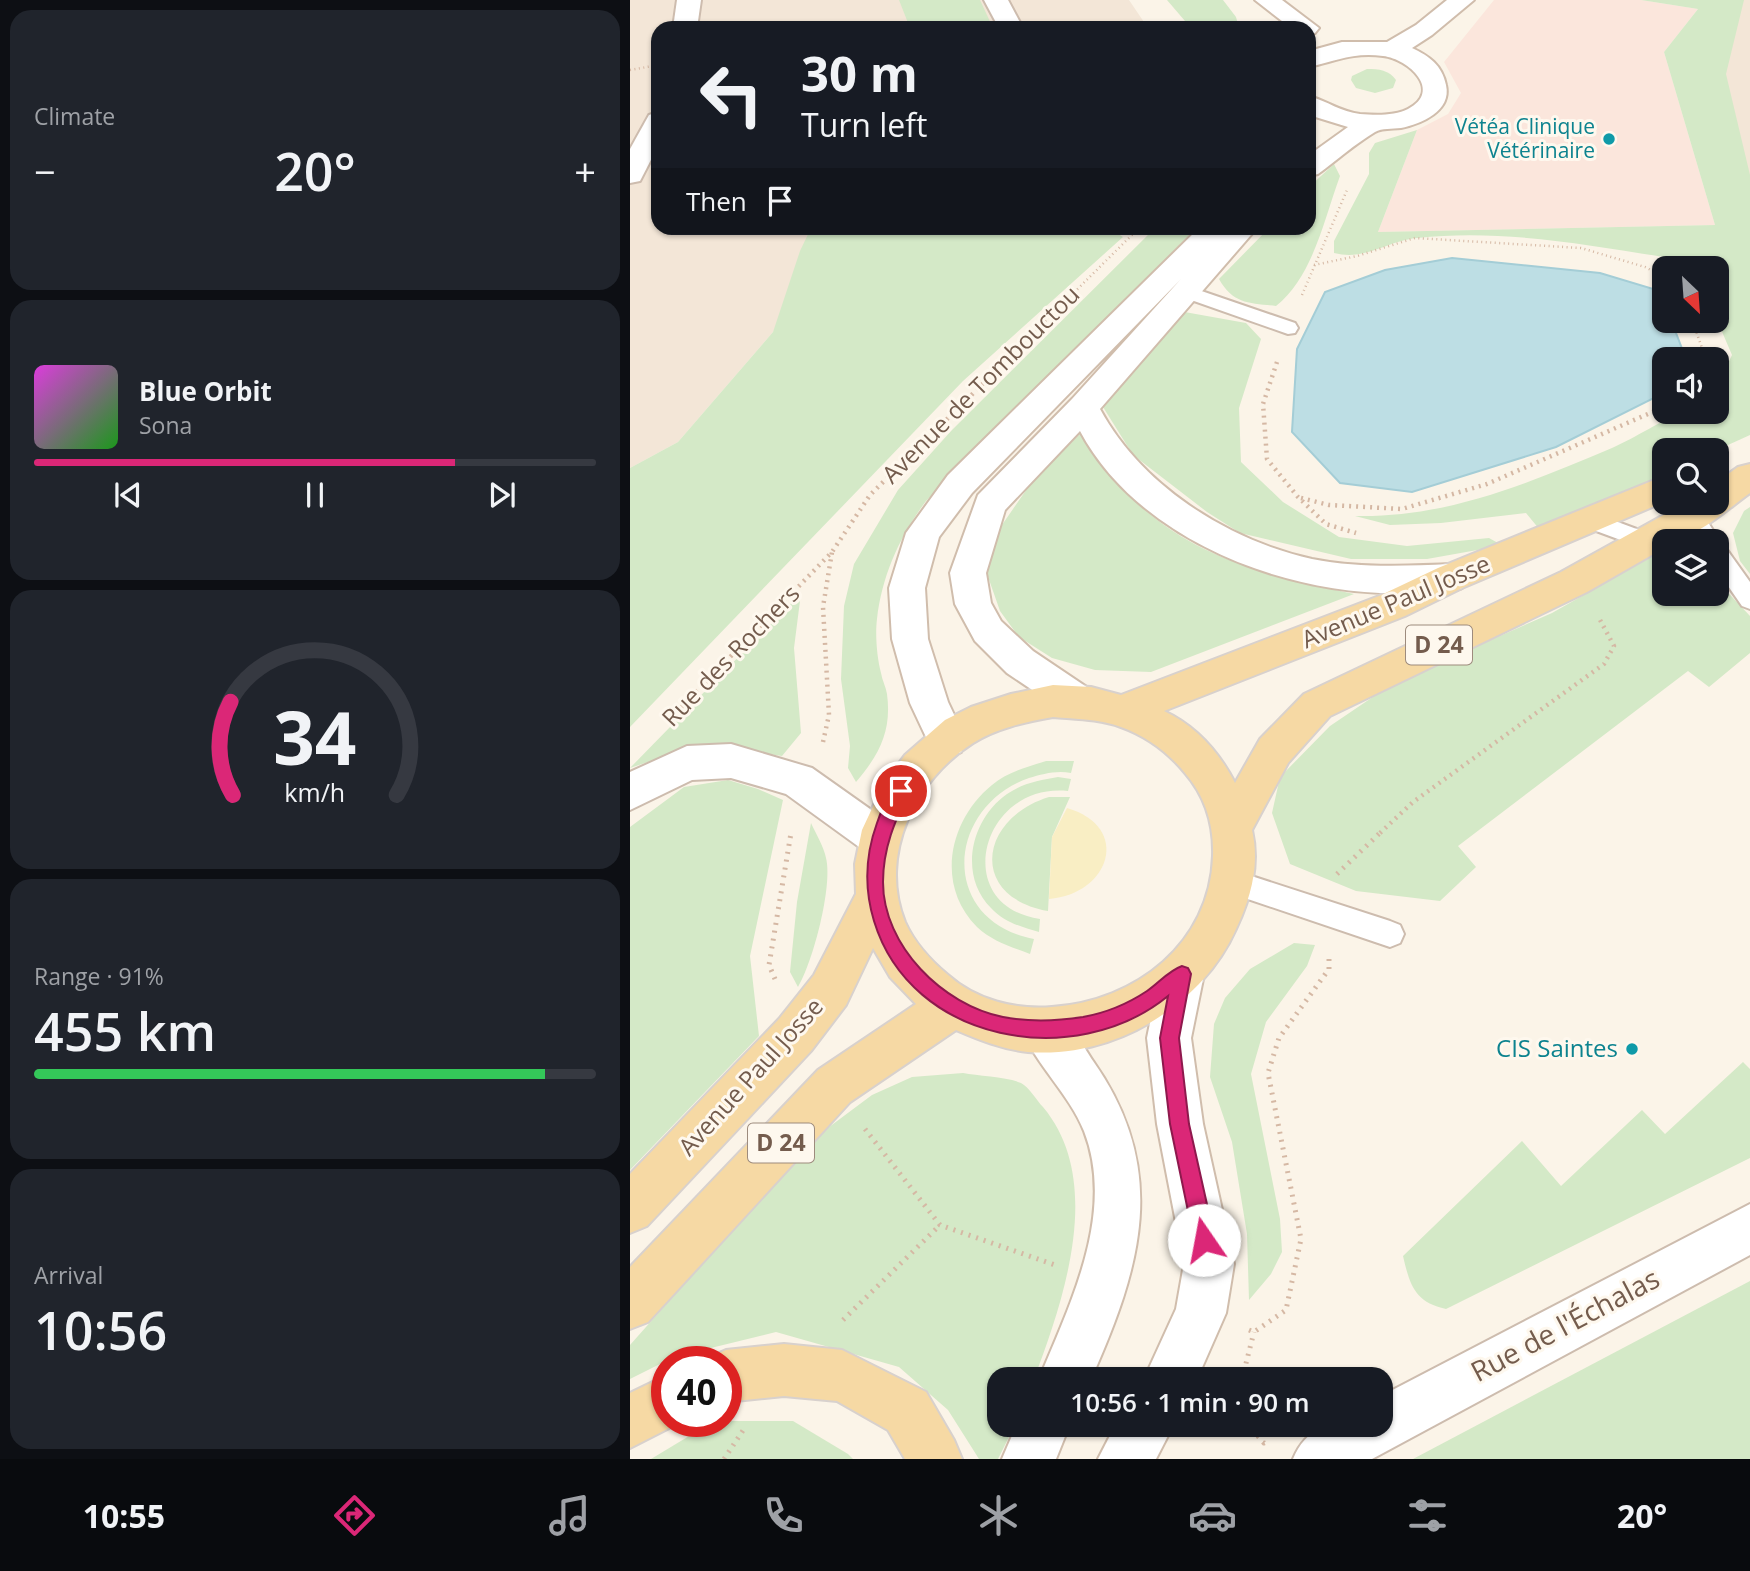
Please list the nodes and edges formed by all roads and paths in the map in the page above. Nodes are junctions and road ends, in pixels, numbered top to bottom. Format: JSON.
{"nodes":[{"id":1,"x":689,"y":0,"type":"edge"},
{"id":2,"x":996,"y":0,"type":"edge"},
{"id":3,"x":1266,"y":0,"type":"edge"},
{"id":4,"x":1462,"y":0,"type":"edge"},
{"id":5,"x":1468,"y":0,"type":"edge"},
{"id":6,"x":686,"y":21,"type":"edge"},
{"id":7,"x":1007,"y":21,"type":"edge"},
{"id":8,"x":1276,"y":21,"type":"edge"},
{"id":9,"x":1296,"y":21,"type":"edge"},
{"id":10,"x":1316,"y":32,"type":"edge"},
{"id":11,"x":1350,"y":46,"type":"junction"},
{"id":12,"x":1391,"y":50,"type":"junction"},
{"id":13,"x":1316,"y":56,"type":"edge"},
{"id":14,"x":651,"y":66,"type":"edge"},
{"id":15,"x":1428,"y":68,"type":"junction"},
{"id":16,"x":630,"y":70,"type":"edge"},
{"id":17,"x":1316,"y":111,"type":"edge"},
{"id":18,"x":1369,"y":124,"type":"junction"},
{"id":19,"x":651,"y":134,"type":"edge"},
{"id":20,"x":1316,"y":163,"type":"edge"},
{"id":21,"x":630,"y":175,"type":"edge"},
{"id":22,"x":1132,"y":235,"type":"edge"},
{"id":23,"x":1208,"y":235,"type":"edge"},
{"id":24,"x":1236,"y":235,"type":"edge"},
{"id":25,"x":1313,"y":265,"type":"dead end"},
{"id":26,"x":1652,"y":271,"type":"edge"},
{"id":27,"x":1184,"y":291,"type":"junction"},
{"id":28,"x":1288,"y":328,"type":"dead end"},
{"id":29,"x":1083,"y":407,"type":"junction"},
{"id":30,"x":1652,"y":412,"type":"edge"},
{"id":31,"x":1750,"y":456,"type":"edge"},
{"id":32,"x":1729,"y":464,"type":"edge"},
{"id":33,"x":1750,"y":476,"type":"edge"},
{"id":34,"x":1652,"y":493,"type":"edge"},
{"id":35,"x":1729,"y":495,"type":"edge"},
{"id":36,"x":1297,"y":497,"type":"dead end"},
{"id":37,"x":1707,"y":515,"type":"edge"},
{"id":38,"x":1588,"y":519,"type":"junction"},
{"id":39,"x":1682,"y":529,"type":"edge"},
{"id":40,"x":1652,"y":544,"type":"edge"},
{"id":41,"x":1652,"y":546,"type":"edge"},
{"id":42,"x":832,"y":552,"type":"joint"},
{"id":43,"x":1729,"y":572,"type":"edge"},
{"id":44,"x":1450,"y":578,"type":"junction"},
{"id":45,"x":1750,"y":600,"type":"edge"},
{"id":46,"x":1078,"y":701,"type":"junction"},
{"id":47,"x":1124,"y":709,"type":"junction"},
{"id":48,"x":659,"y":730,"type":"dead end"},
{"id":49,"x":947,"y":740,"type":"junction"},
{"id":50,"x":630,"y":792,"type":"edge"},
{"id":51,"x":1233,"y":826,"type":"junction"},
{"id":52,"x":880,"y":839,"type":"junction"},
{"id":53,"x":1233,"y":882,"type":"junction"},
{"id":54,"x":876,"y":898,"type":"junction"},
{"id":55,"x":1390,"y":934,"type":"dead end"},
{"id":56,"x":1182,"y":974,"type":"junction"},
{"id":57,"x":953,"y":1007,"type":"junction"},
{"id":58,"x":1044,"y":1030,"type":"junction"},
{"id":59,"x":630,"y":1209,"type":"edge"},
{"id":60,"x":1750,"y":1228,"type":"edge"},
{"id":61,"x":630,"y":1304,"type":"edge"},
{"id":62,"x":1254,"y":1332,"type":"dead end"},
{"id":63,"x":1070,"y":1367,"type":"edge"},
{"id":64,"x":1176,"y":1367,"type":"edge"},
{"id":65,"x":1245,"y":1367,"type":"edge"},
{"id":66,"x":742,"y":1374,"type":"edge"},
{"id":67,"x":651,"y":1410,"type":"edge"},
{"id":68,"x":1393,"y":1417,"type":"edge"},
{"id":69,"x":630,"y":1422,"type":"edge"},
{"id":70,"x":1038,"y":1437,"type":"edge"},
{"id":71,"x":1139,"y":1437,"type":"edge"},
{"id":72,"x":1359,"y":1437,"type":"edge"},
{"id":73,"x":935,"y":1459,"type":"edge"},
{"id":74,"x":1028,"y":1459,"type":"edge"},
{"id":75,"x":1125,"y":1459,"type":"edge"},
{"id":76,"x":1321,"y":1459,"type":"edge"}],
"edges":[{"from":1,"to":6,"type":"main road"},
{"from":2,"to":7,"type":"main road"},
{"from":3,"to":8,"type":"main road"},
{"from":3,"to":9,"type":"main road"},
{"from":4,"to":12,"type":"main road"},
{"from":5,"to":15,"type":"main road"},
{"from":10,"to":11,"type":"main road"},
{"from":11,"to":12,"type":"main road"},
{"from":11,"to":13,"type":"main road"},
{"from":12,"to":15,"type":"main road"},
{"from":14,"to":16,"type":"path"},
{"from":15,"to":18,"type":"main road"},
{"from":17,"to":18,"type":"main road"},
{"from":18,"to":20,"type":"main road"},
{"from":19,"to":21,"type":"main road"},
{"from":22,"to":42,"type":"path","name":"Avenue de Tombouctou"},
{"from":23,"to":49,"type":"main road"},
{"from":24,"to":27,"type":"main road"},
{"from":25,"to":26,"type":"path"},
{"from":27,"to":28,"type":"lane"},
{"from":27,"to":29,"type":"main road"},
{"from":29,"to":44,"type":"main road"},
{"from":29,"to":46,"type":"main road"},
{"from":30,"to":36,"type":"path"},
{"from":31,"to":32,"type":"main road"},
{"from":33,"to":35,"type":"main road","number":"D 24"},
{"from":34,"to":38,"type":"main road","name":"Avenue Paul Josse","number":"D 24"},
{"from":37,"to":39,"type":"main road","number":"D 24"},
{"from":38,"to":40,"type":"lane"},
{"from":38,"to":44,"type":"main road","name":"Avenue Paul Josse","number":"D 24"},
{"from":41,"to":51,"type":"main road","number":"D 24"},
{"from":42,"to":48,"type":"path","name":"Rue des Rochers"},
{"from":43,"to":45,"type":"lane"},
{"from":44,"to":47,"type":"main road","name":"Avenue Paul Josse","number":"D 24"},
{"from":46,"to":47,"type":"main road"},
{"from":46,"to":49,"type":"main road"},
{"from":47,"to":51,"type":"main road"},
{"from":49,"to":52,"type":"main road"},
{"from":50,"to":52,"type":"main road","name":"Rue des Rochers"},
{"from":51,"to":53,"type":"main road"},
{"from":52,"to":54,"type":"main road"},
{"from":53,"to":55,"type":"lane"},
{"from":53,"to":56,"type":"main road"},
{"from":54,"to":57,"type":"main road"},
{"from":54,"to":59,"type":"main road","name":"Avenue Paul Josse","number":"D 24"},
{"from":56,"to":58,"type":"main road"},
{"from":56,"to":64,"type":"main road"},
{"from":57,"to":58,"type":"main road"},
{"from":57,"to":61,"type":"main road","number":"D 24"},
{"from":58,"to":63,"type":"main road"},
{"from":60,"to":68,"type":"main road","name":"Rue de l'Échalas"},
{"from":62,"to":65,"type":"path"},
{"from":66,"to":73,"type":"main road"},
{"from":67,"to":69,"type":"main road"},
{"from":70,"to":74,"type":"main road"},
{"from":71,"to":75,"type":"main road"},
{"from":72,"to":76,"type":"main road","name":"Rue de l'Échalas"}]}
